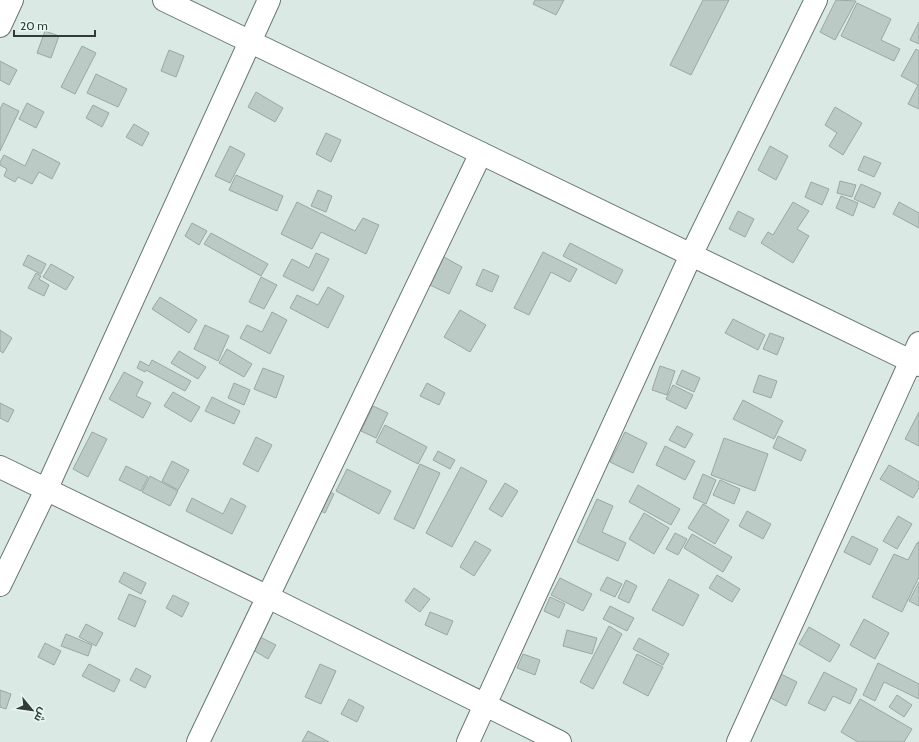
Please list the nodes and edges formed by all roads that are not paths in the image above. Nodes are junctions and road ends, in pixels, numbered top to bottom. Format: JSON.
{"nodes":[{"id":1,"x":12,"y":0,"type":"edge"},
{"id":2,"x":164,"y":0,"type":"edge"},
{"id":3,"x":269,"y":0,"type":"edge"},
{"id":4,"x":816,"y":0,"type":"edge"},
{"id":5,"x":0,"y":26,"type":"edge"},
{"id":6,"x":250,"y":41,"type":"junction"},
{"id":7,"x":482,"y":153,"type":"junction"},
{"id":8,"x":691,"y":255,"type":"junction"},
{"id":9,"x":916,"y":356,"type":"edge"},
{"id":10,"x":0,"y":468,"type":"edge"},
{"id":11,"x":46,"y":490,"type":"junction"},
{"id":12,"x":0,"y":585,"type":"edge"},
{"id":13,"x":268,"y":597,"type":"junction"},
{"id":14,"x":485,"y":705,"type":"junction"},
{"id":15,"x":198,"y":742,"type":"edge"},
{"id":16,"x":468,"y":742,"type":"edge"},
{"id":17,"x":560,"y":742,"type":"edge"},
{"id":18,"x":738,"y":742,"type":"edge"}],
"edges":[{"from":1,"to":5,"type":"street"},
{"from":2,"to":6,"type":"street"},
{"from":3,"to":6,"type":"street"},
{"from":4,"to":8,"type":"street"},
{"from":6,"to":7,"type":"street"},
{"from":6,"to":11,"type":"street"},
{"from":7,"to":8,"type":"street"},
{"from":7,"to":13,"type":"street"},
{"from":8,"to":9,"type":"street"},
{"from":8,"to":14,"type":"street"},
{"from":9,"to":18,"type":"street"},
{"from":10,"to":11,"type":"street"},
{"from":11,"to":12,"type":"street"},
{"from":11,"to":13,"type":"street"},
{"from":13,"to":14,"type":"street"},
{"from":13,"to":15,"type":"street"},
{"from":14,"to":16,"type":"street"},
{"from":14,"to":17,"type":"street"}]}
